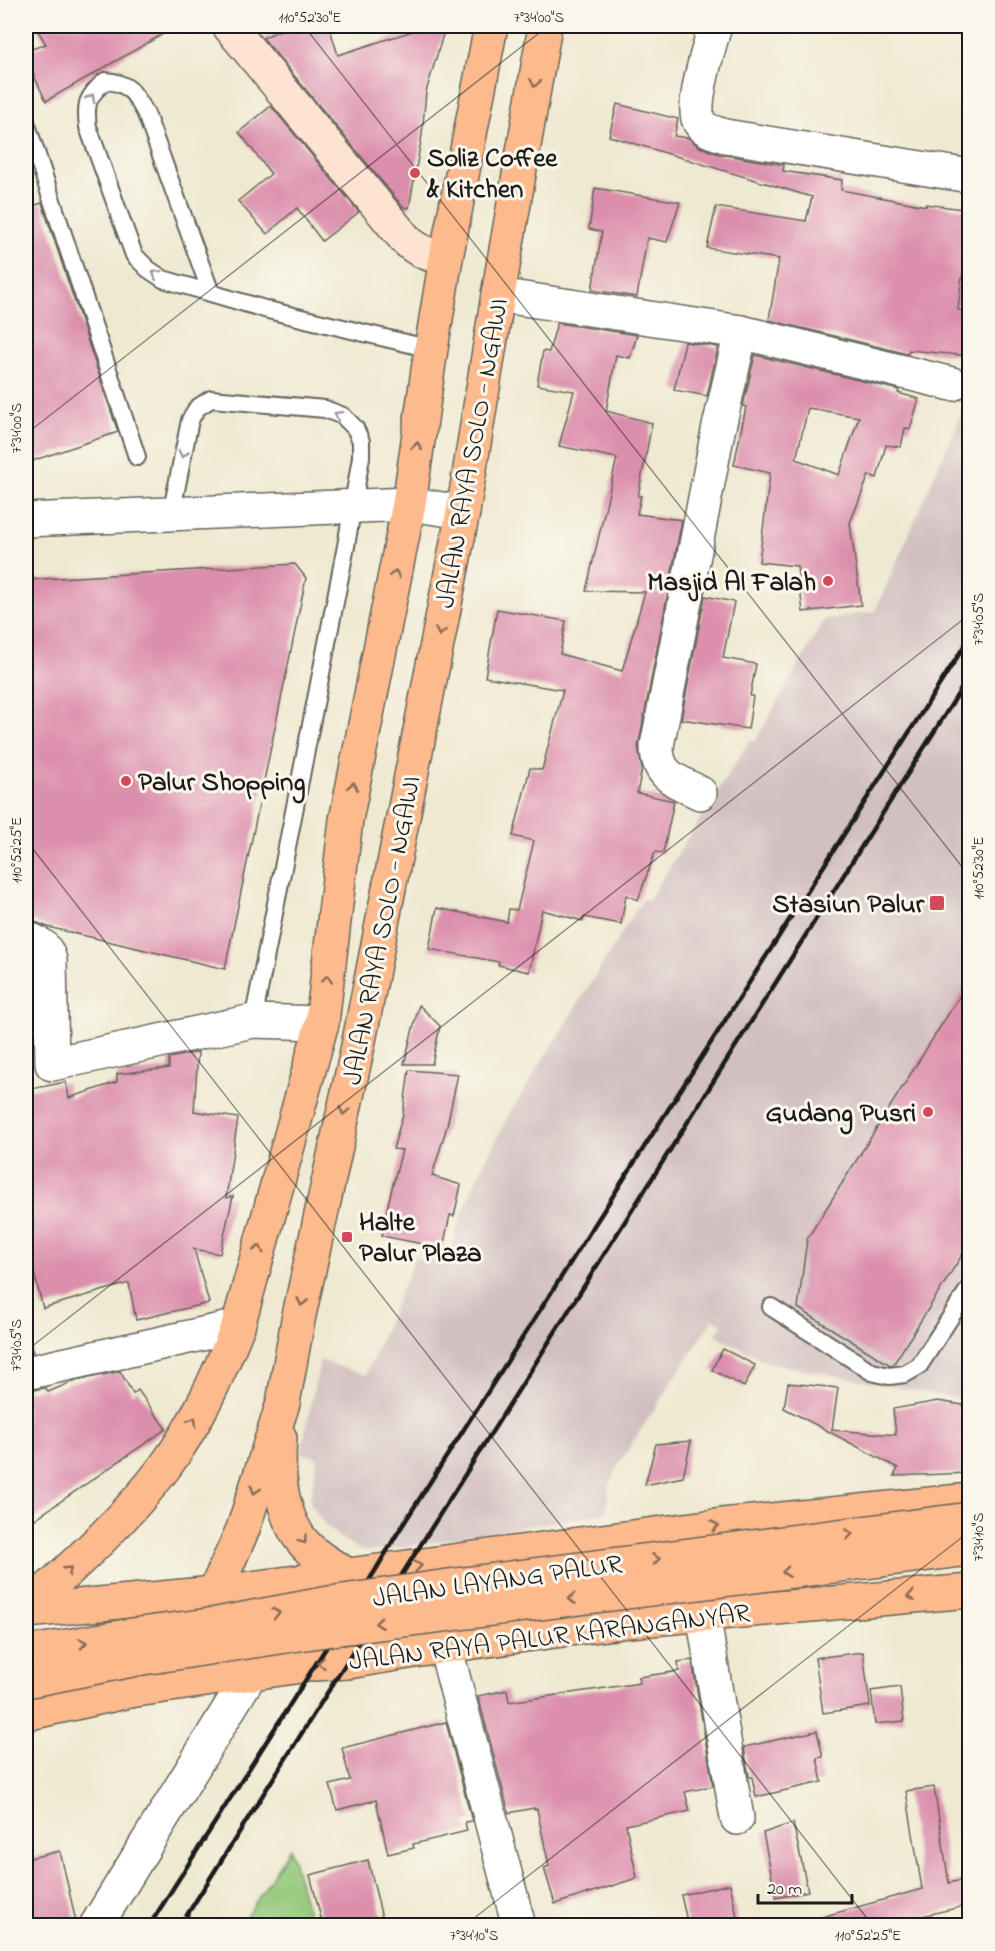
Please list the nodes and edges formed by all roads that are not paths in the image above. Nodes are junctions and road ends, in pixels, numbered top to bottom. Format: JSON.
{"nodes":[{"id":1,"x":229,"y":26,"type":"edge"},
{"id":2,"x":491,"y":26,"type":"edge"},
{"id":3,"x":545,"y":26,"type":"edge"},
{"id":4,"x":714,"y":26,"type":"edge"},
{"id":5,"x":26,"y":122,"type":"edge"},
{"id":6,"x":33,"y":167,"type":"edge"},
{"id":7,"x":969,"y":176,"type":"edge"},
{"id":8,"x":446,"y":258,"type":"junction"},
{"id":9,"x":211,"y":293,"type":"junction"},
{"id":10,"x":498,"y":295,"type":"junction"},
{"id":11,"x":741,"y":332,"type":"junction"},
{"id":12,"x":431,"y":350,"type":"junction"},
{"id":13,"x":952,"y":384,"type":"dead end"},
{"id":14,"x":137,"y":457,"type":"dead end"},
{"id":15,"x":409,"y":504,"type":"junction"},
{"id":16,"x":353,"y":505,"type":"junction"},
{"id":17,"x":463,"y":512,"type":"junction"},
{"id":18,"x":171,"y":515,"type":"junction"},
{"id":19,"x":26,"y":520,"type":"edge"},
{"id":20,"x":700,"y":793,"type":"dead end"},
{"id":21,"x":26,"y":938,"type":"edge"},
{"id":22,"x":253,"y":1022,"type":"junction"},
{"id":23,"x":322,"y":1023,"type":"junction"},
{"id":24,"x":39,"y":1066,"type":"edge"},
{"id":25,"x":969,"y":1287,"type":"edge"},
{"id":26,"x":771,"y":1307,"type":"dead end"},
{"id":27,"x":238,"y":1326,"type":"junction"},
{"id":28,"x":26,"y":1373,"type":"edge"},
{"id":29,"x":283,"y":1403,"type":"junction"},
{"id":30,"x":969,"y":1500,"type":"edge"},
{"id":31,"x":969,"y":1519,"type":"edge"},
{"id":32,"x":621,"y":1538,"type":"junction"},
{"id":33,"x":969,"y":1549,"type":"edge"},
{"id":34,"x":348,"y":1575,"type":"junction"},
{"id":35,"x":969,"y":1591,"type":"edge"},
{"id":36,"x":214,"y":1593,"type":"junction"},
{"id":37,"x":26,"y":1610,"type":"edge"},
{"id":38,"x":703,"y":1614,"type":"junction"},
{"id":39,"x":628,"y":1621,"type":"junction"},
{"id":40,"x":445,"y":1646,"type":"junction"},
{"id":41,"x":26,"y":1653,"type":"edge"},
{"id":42,"x":251,"y":1673,"type":"junction"},
{"id":43,"x":26,"y":1681,"type":"edge"},
{"id":44,"x":130,"y":1691,"type":"junction"},
{"id":45,"x":28,"y":1711,"type":"edge"},
{"id":46,"x":737,"y":1818,"type":"dead end"},
{"id":47,"x":96,"y":1926,"type":"edge"},
{"id":48,"x":519,"y":1926,"type":"edge"}],
"edges":[{"from":1,"to":8,"type":"street"},
{"from":2,"to":8,"type":"main road","name":"JALAN RAYA SOLO - NGAWI"},
{"from":3,"to":10,"type":"main road","name":"JALAN RAYA SOLO - NGAWI","one_way":true},
{"from":4,"to":7,"type":"street"},
{"from":5,"to":6,"type":"lane"},
{"from":6,"to":14,"type":"lane"},
{"from":8,"to":12,"type":"main road","name":"JALAN RAYA SOLO - NGAWI"},
{"from":9,"to":9,"type":"lane","one_way":true},
{"from":9,"to":12,"type":"lane"},
{"from":10,"to":11,"type":"street"},
{"from":10,"to":17,"type":"main road","name":"JALAN RAYA SOLO - NGAWI"},
{"from":11,"to":13,"type":"street"},
{"from":11,"to":20,"type":"street"},
{"from":15,"to":12,"type":"main road","name":"JALAN RAYA SOLO - NGAWI","one_way":true},
{"from":15,"to":16,"type":"street"},
{"from":15,"to":17,"type":"street"},
{"from":23,"to":15,"type":"main road","name":"JALAN RAYA SOLO - NGAWI","one_way":true},
{"from":16,"to":18,"type":"street"},
{"from":16,"to":18,"type":"lane","one_way":true},
{"from":16,"to":22,"type":"lane"},
{"from":17,"to":29,"type":"main road","name":"JALAN RAYA SOLO - NGAWI","one_way":true},
{"from":18,"to":19,"type":"street"},
{"from":21,"to":24,"type":"street"},
{"from":22,"to":23,"type":"street"},
{"from":22,"to":24,"type":"street"},
{"from":27,"to":23,"type":"main road","name":"JALAN RAYA SOLO - NGAWI","one_way":true},
{"from":25,"to":26,"type":"lane"},
{"from":27,"to":28,"type":"street"},
{"from":37,"to":27,"type":"main road","name":"JALAN RAYA SOLO - NGAWI","one_way":true},
{"from":29,"to":34,"type":"main road","one_way":true},
{"from":29,"to":36,"type":"main road","name":"JALAN RAYA SOLO - NGAWI","one_way":true},
{"from":32,"to":30,"type":"main road","one_way":true},
{"from":41,"to":31,"type":"main road","name":"JALAN LAYANG PALUR","one_way":true,"bridge":true},
{"from":34,"to":32,"type":"main road","one_way":true},
{"from":32,"to":39,"type":"main road"},
{"from":33,"to":43,"type":"main road","name":"JALAN LAYANG PALUR","one_way":true,"bridge":true},
{"from":34,"to":36,"type":"main road"},
{"from":35,"to":38,"type":"main road","name":"JALAN RAYA PALUR KARANGANYAR","one_way":true},
{"from":36,"to":37,"type":"main road"},
{"from":36,"to":44,"type":"main road","name":"JALAN RAYA SOLO - NGAWI"},
{"from":38,"to":39,"type":"main road","name":"JALAN RAYA PALUR KARANGANYAR"},
{"from":38,"to":46,"type":"street"},
{"from":39,"to":40,"type":"main road","name":"JALAN RAYA PALUR KARANGANYAR"},
{"from":40,"to":42,"type":"main road","name":"JALAN RAYA PALUR KARANGANYAR","one_way":true},
{"from":40,"to":48,"type":"street"},
{"from":42,"to":44,"type":"main road","name":"JALAN RAYA PALUR KARANGANYAR"},
{"from":42,"to":47,"type":"street"},
{"from":44,"to":45,"type":"main road","name":"JALAN RAYA SOLO - NGAWI"}]}
